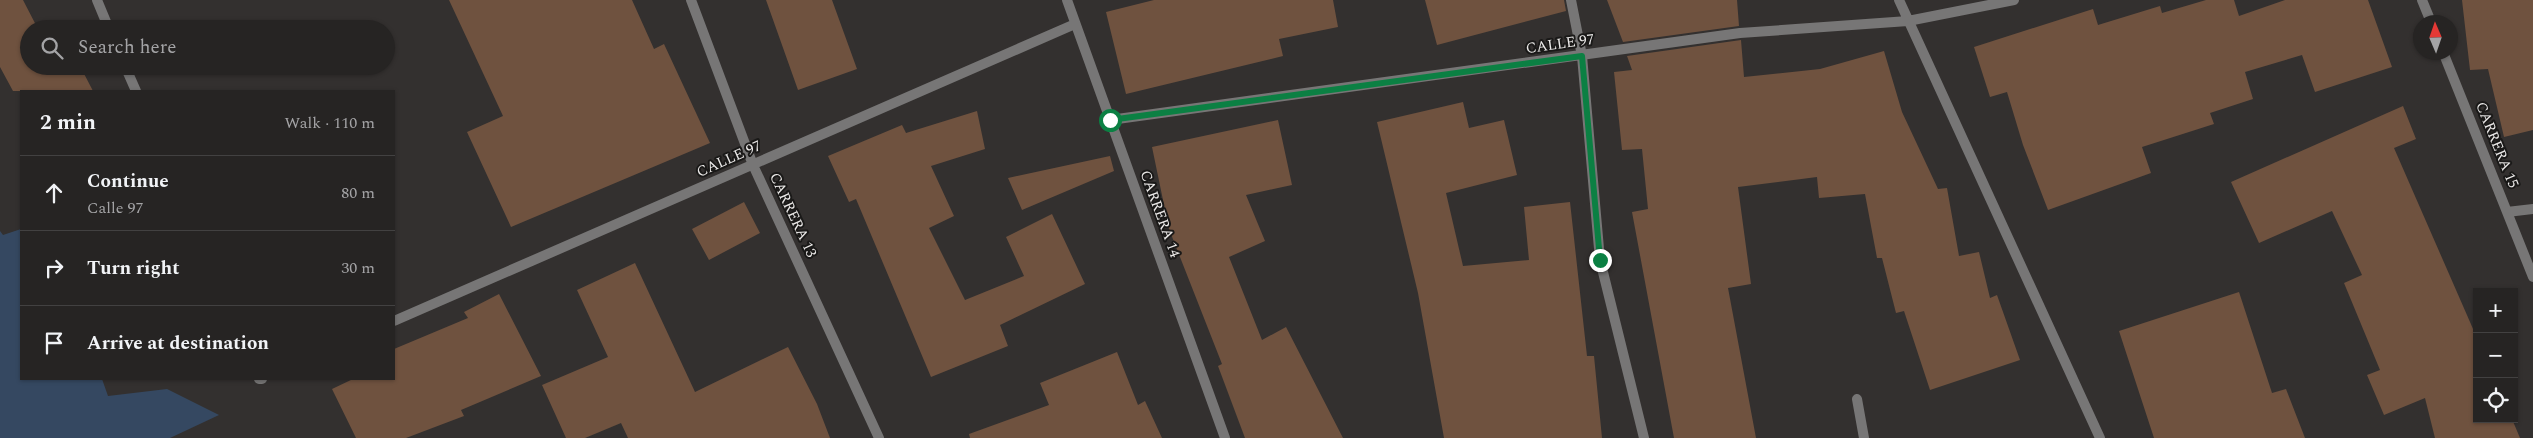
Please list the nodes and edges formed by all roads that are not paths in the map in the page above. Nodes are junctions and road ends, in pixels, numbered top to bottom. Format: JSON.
{"nodes":[{"id":1,"x":97,"y":0,"type":"edge"},
{"id":2,"x":691,"y":0,"type":"edge"},
{"id":3,"x":1067,"y":0,"type":"edge"},
{"id":4,"x":1571,"y":0,"type":"edge"},
{"id":5,"x":1899,"y":0,"type":"edge"},
{"id":6,"x":2014,"y":0,"type":"edge"},
{"id":7,"x":2422,"y":0,"type":"edge"},
{"id":8,"x":2428,"y":15,"type":"edge"},
{"id":9,"x":105,"y":20,"type":"edge"},
{"id":10,"x":1908,"y":21,"type":"junction"},
{"id":11,"x":1076,"y":24,"type":"junction"},
{"id":12,"x":1582,"y":56,"type":"junction"},
{"id":13,"x":2446,"y":60,"type":"edge"},
{"id":14,"x":130,"y":75,"type":"edge"},
{"id":15,"x":136,"y":90,"type":"edge"},
{"id":16,"x":1110,"y":120,"type":"junction"},
{"id":17,"x":753,"y":165,"type":"junction"},
{"id":18,"x":2533,"y":210,"type":"edge"},
{"id":19,"x":2507,"y":212,"type":"junction"},
{"id":20,"x":2533,"y":277,"type":"edge"},
{"id":21,"x":395,"y":322,"type":"edge"},
{"id":22,"x":1858,"y":399,"type":"dead end"},
{"id":23,"x":879,"y":438,"type":"edge"},
{"id":24,"x":1225,"y":438,"type":"edge"},
{"id":25,"x":1644,"y":438,"type":"edge"},
{"id":26,"x":1864,"y":438,"type":"edge"},
{"id":27,"x":2100,"y":438,"type":"edge"}],
"edges":[{"from":1,"to":9,"type":"street"},
{"from":2,"to":17,"type":"street","name":"CARRERA 13"},
{"from":3,"to":11,"type":"street","name":"CARRERA 14"},
{"from":4,"to":12,"type":"street"},
{"from":5,"to":10,"type":"street"},
{"from":6,"to":10,"type":"street","name":"CALLE 97"},
{"from":7,"to":8,"type":"street"},
{"from":10,"to":12,"type":"street","name":"CALLE 97"},
{"from":10,"to":27,"type":"street"},
{"from":11,"to":16,"type":"street","name":"CARRERA 14"},
{"from":11,"to":17,"type":"street","name":"CALLE 97"},
{"from":12,"to":16,"type":"street","name":"CALLE 97"},
{"from":12,"to":25,"type":"street"},
{"from":13,"to":19,"type":"street","name":"CARRERA 15"},
{"from":14,"to":15,"type":"street"},
{"from":16,"to":24,"type":"street","name":"CARRERA 14"},
{"from":17,"to":21,"type":"street","name":"CALLE 97"},
{"from":17,"to":23,"type":"street","name":"CARRERA 13"},
{"from":18,"to":19,"type":"street"},
{"from":19,"to":20,"type":"street","name":"CARRERA 15"},
{"from":22,"to":26,"type":"street"}]}
